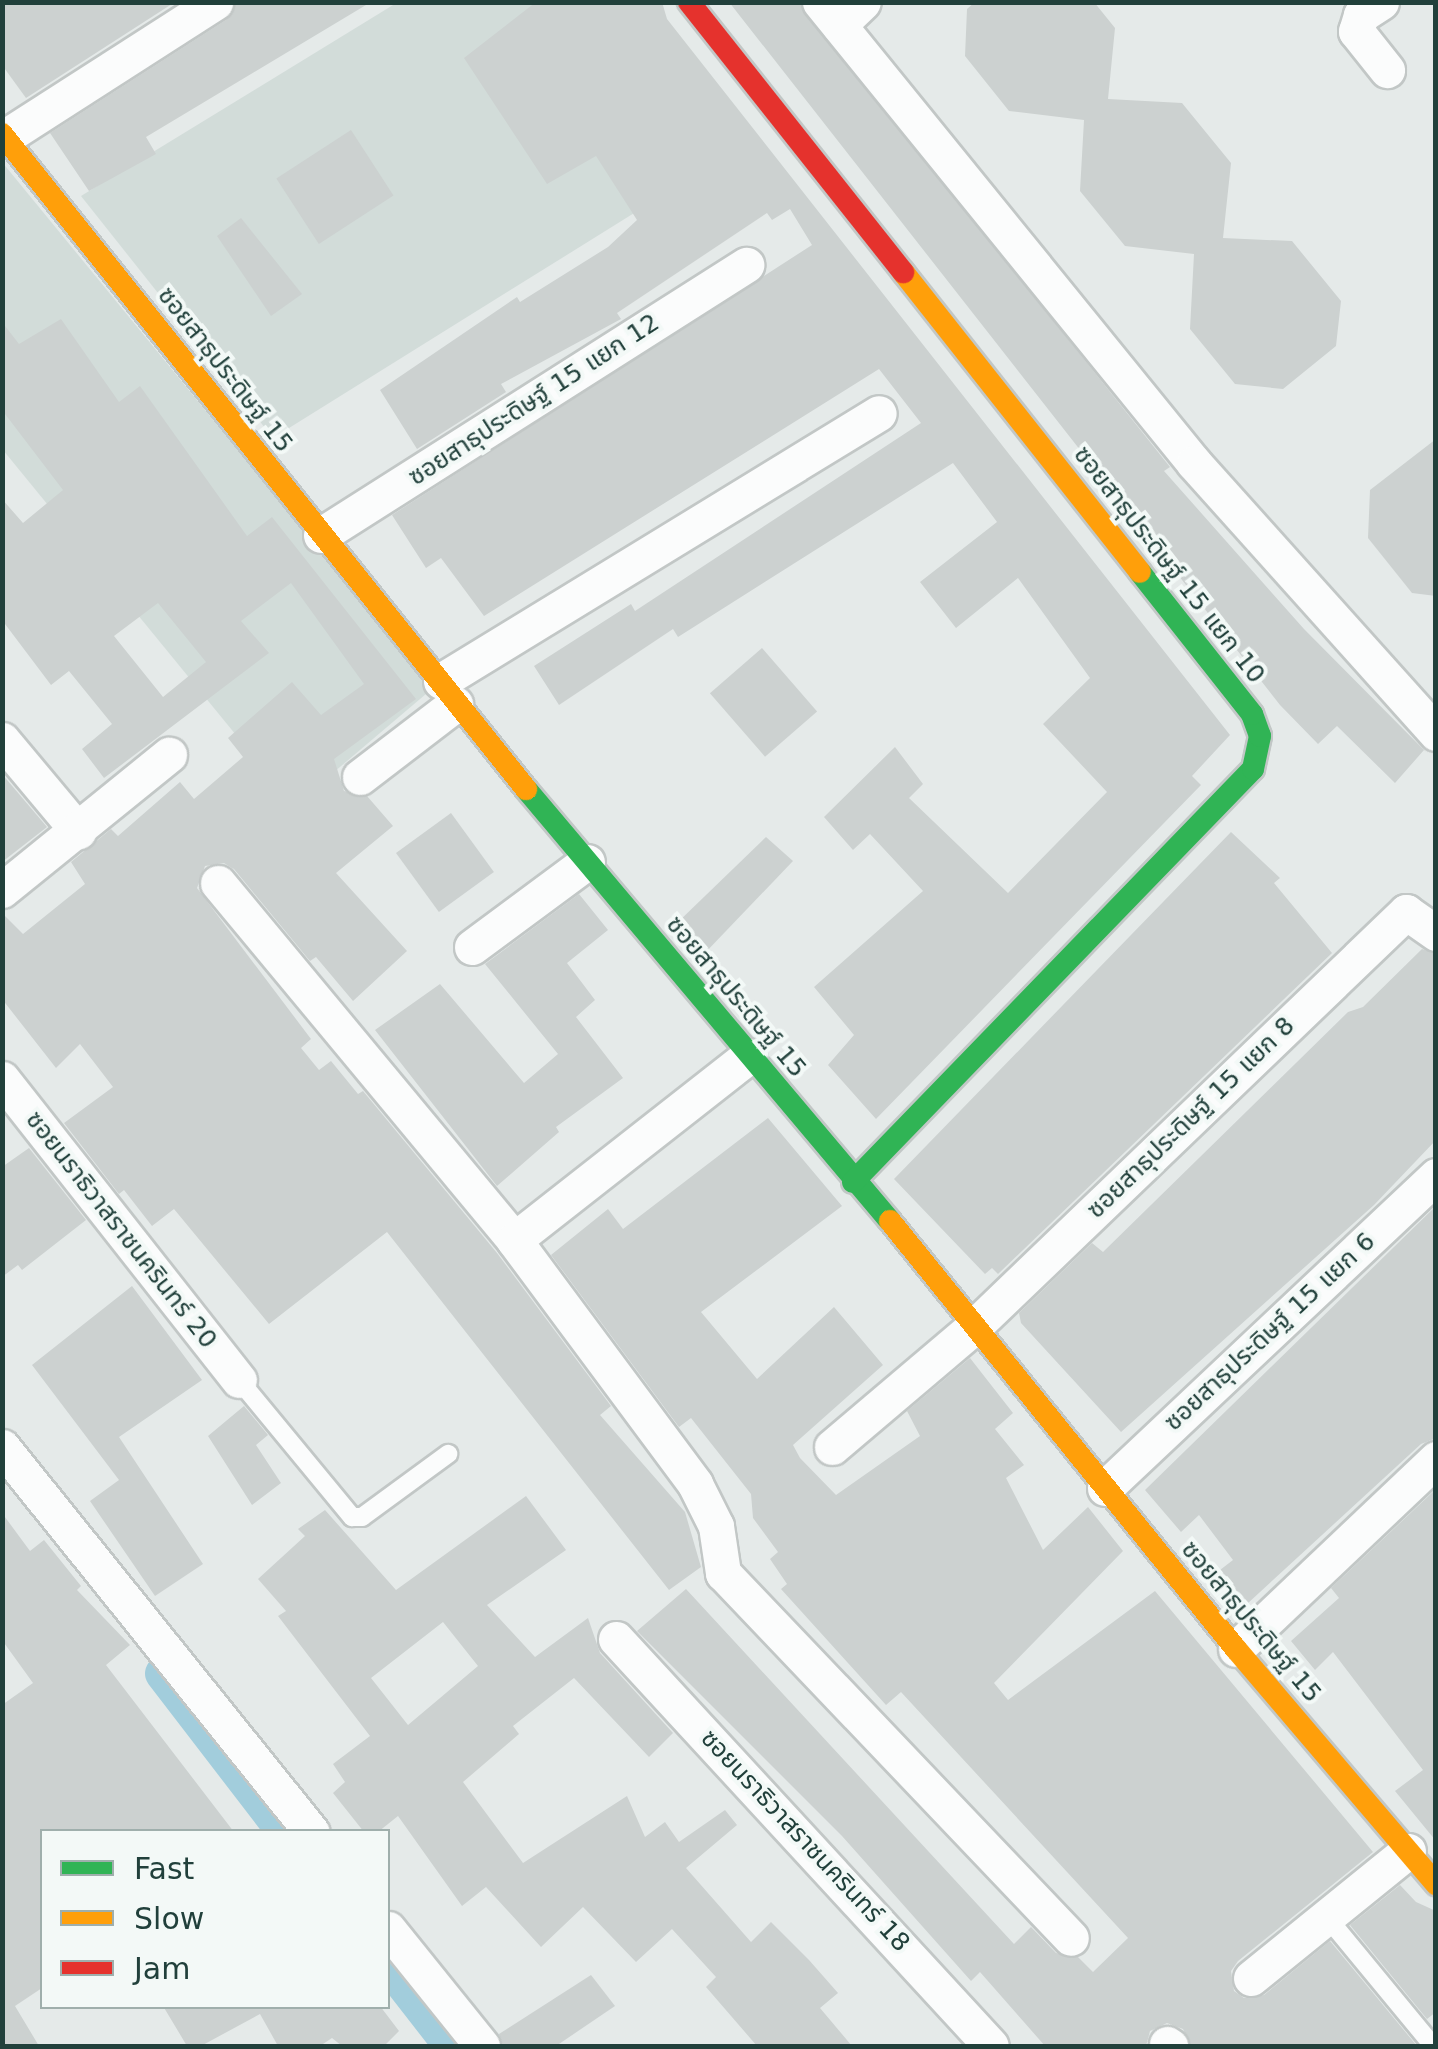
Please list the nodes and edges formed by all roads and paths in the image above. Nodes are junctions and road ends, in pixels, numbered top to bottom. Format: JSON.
{"nodes":[{"id":1,"x":215,"y":2,"type":"edge"},
{"id":2,"x":688,"y":2,"type":"edge"},
{"id":3,"x":1381,"y":2,"type":"edge"},
{"id":4,"x":841,"y":10,"type":"edge"},
{"id":5,"x":1387,"y":70,"type":"dead end"},
{"id":6,"x":4,"y":136,"type":"edge"},
{"id":7,"x":746,"y":265,"type":"dead end"},
{"id":8,"x":879,"y":413,"type":"dead end"},
{"id":9,"x":321,"y":535,"type":"junction"},
{"id":10,"x":448,"y":692,"type":"junction"},
{"id":11,"x":1436,"y":734,"type":"edge"},
{"id":12,"x":2,"y":740,"type":"edge"},
{"id":13,"x":169,"y":755,"type":"dead end"},
{"id":14,"x":360,"y":777,"type":"dead end"},
{"id":15,"x":78,"y":831,"type":"junction"},
{"id":16,"x":587,"y":862,"type":"junction"},
{"id":17,"x":218,"y":883,"type":"dead end"},
{"id":18,"x":2,"y":890,"type":"edge"},
{"id":19,"x":1436,"y":933,"type":"edge"},
{"id":20,"x":472,"y":946,"type":"dead end"},
{"id":21,"x":749,"y":1056,"type":"junction"},
{"id":22,"x":2,"y":1079,"type":"edge"},
{"id":23,"x":1436,"y":1176,"type":"edge"},
{"id":24,"x":854,"y":1182,"type":"junction"},
{"id":25,"x":514,"y":1240,"type":"junction"},
{"id":26,"x":977,"y":1324,"type":"junction"},
{"id":27,"x":239,"y":1380,"type":"joint"},
{"id":28,"x":2,"y":1447,"type":"edge"},
{"id":29,"x":832,"y":1447,"type":"dead end"},
{"id":30,"x":448,"y":1454,"type":"dead end"},
{"id":31,"x":1436,"y":1459,"type":"edge"},
{"id":32,"x":1105,"y":1488,"type":"junction"},
{"id":33,"x":616,"y":1639,"type":"dead end"},
{"id":34,"x":1236,"y":1649,"type":"junction"},
{"id":35,"x":310,"y":1829,"type":"edge"},
{"id":36,"x":1408,"y":1851,"type":"junction"},
{"id":37,"x":1436,"y":1884,"type":"edge"},
{"id":38,"x":1326,"y":1916,"type":"junction"},
{"id":39,"x":390,"y":1931,"type":"edge"},
{"id":40,"x":1071,"y":1938,"type":"dead end"},
{"id":41,"x":1251,"y":1978,"type":"dead end"},
{"id":42,"x":482,"y":2046,"type":"edge"},
{"id":43,"x":992,"y":2046,"type":"edge"},
{"id":44,"x":1433,"y":2046,"type":"edge"}],
"edges":[{"from":1,"to":6,"type":"street"},
{"from":2,"to":24,"type":"street","name":"ซอยสาธุประดิษฐ์ 15 แยก 10"},
{"from":3,"to":5,"type":"street"},
{"from":4,"to":11,"type":"street"},
{"from":6,"to":9,"type":"street","name":"ซอยสาธุประดิษฐ์ 15"},
{"from":7,"to":9,"type":"street","name":"ซอยสาธุประดิษฐ์ 15 แยก 12"},
{"from":8,"to":10,"type":"street"},
{"from":9,"to":10,"type":"street","name":"ซอยสาธุประดิษฐ์ 15"},
{"from":10,"to":14,"type":"street"},
{"from":10,"to":16,"type":"street","name":"ซอยสาธุประดิษฐ์ 15"},
{"from":12,"to":15,"type":"street"},
{"from":13,"to":15,"type":"street"},
{"from":15,"to":18,"type":"street"},
{"from":16,"to":20,"type":"street"},
{"from":16,"to":21,"type":"street","name":"ซอยสาธุประดิษฐ์ 15"},
{"from":17,"to":25,"type":"street"},
{"from":19,"to":26,"type":"street","name":"ซอยสาธุประดิษฐ์ 15 แยก 8"},
{"from":21,"to":24,"type":"street","name":"ซอยสาธุประดิษฐ์ 15"},
{"from":21,"to":25,"type":"street"},
{"from":22,"to":27,"type":"street","name":"ซอยนราธิวาสราชนครินทร์ 20"},
{"from":23,"to":32,"type":"street","name":"ซอยสาธุประดิษฐ์ 15 แยก 6"},
{"from":24,"to":26,"type":"street","name":"ซอยสาธุประดิษฐ์ 15"},
{"from":25,"to":40,"type":"street"},
{"from":26,"to":29,"type":"street","name":"ซอยสาธุประดิษฐ์ 15 แยก 8"},
{"from":26,"to":32,"type":"street","name":"ซอยสาธุประดิษฐ์ 15"},
{"from":27,"to":30,"type":"lane"},
{"from":28,"to":35,"type":"street"},
{"from":31,"to":34,"type":"street"},
{"from":32,"to":34,"type":"street","name":"ซอยสาธุประดิษฐ์ 15"},
{"from":33,"to":43,"type":"street","name":"ซอยนราธิวาสราชนครินทร์ 18"},
{"from":34,"to":36,"type":"street","name":"ซอยสาธุประดิษฐ์ 15"},
{"from":36,"to":37,"type":"street","name":"ซอยสาธุประดิษฐ์ 15"},
{"from":36,"to":38,"type":"street"},
{"from":38,"to":41,"type":"street"},
{"from":38,"to":44,"type":"lane"},
{"from":39,"to":42,"type":"street"}]}
